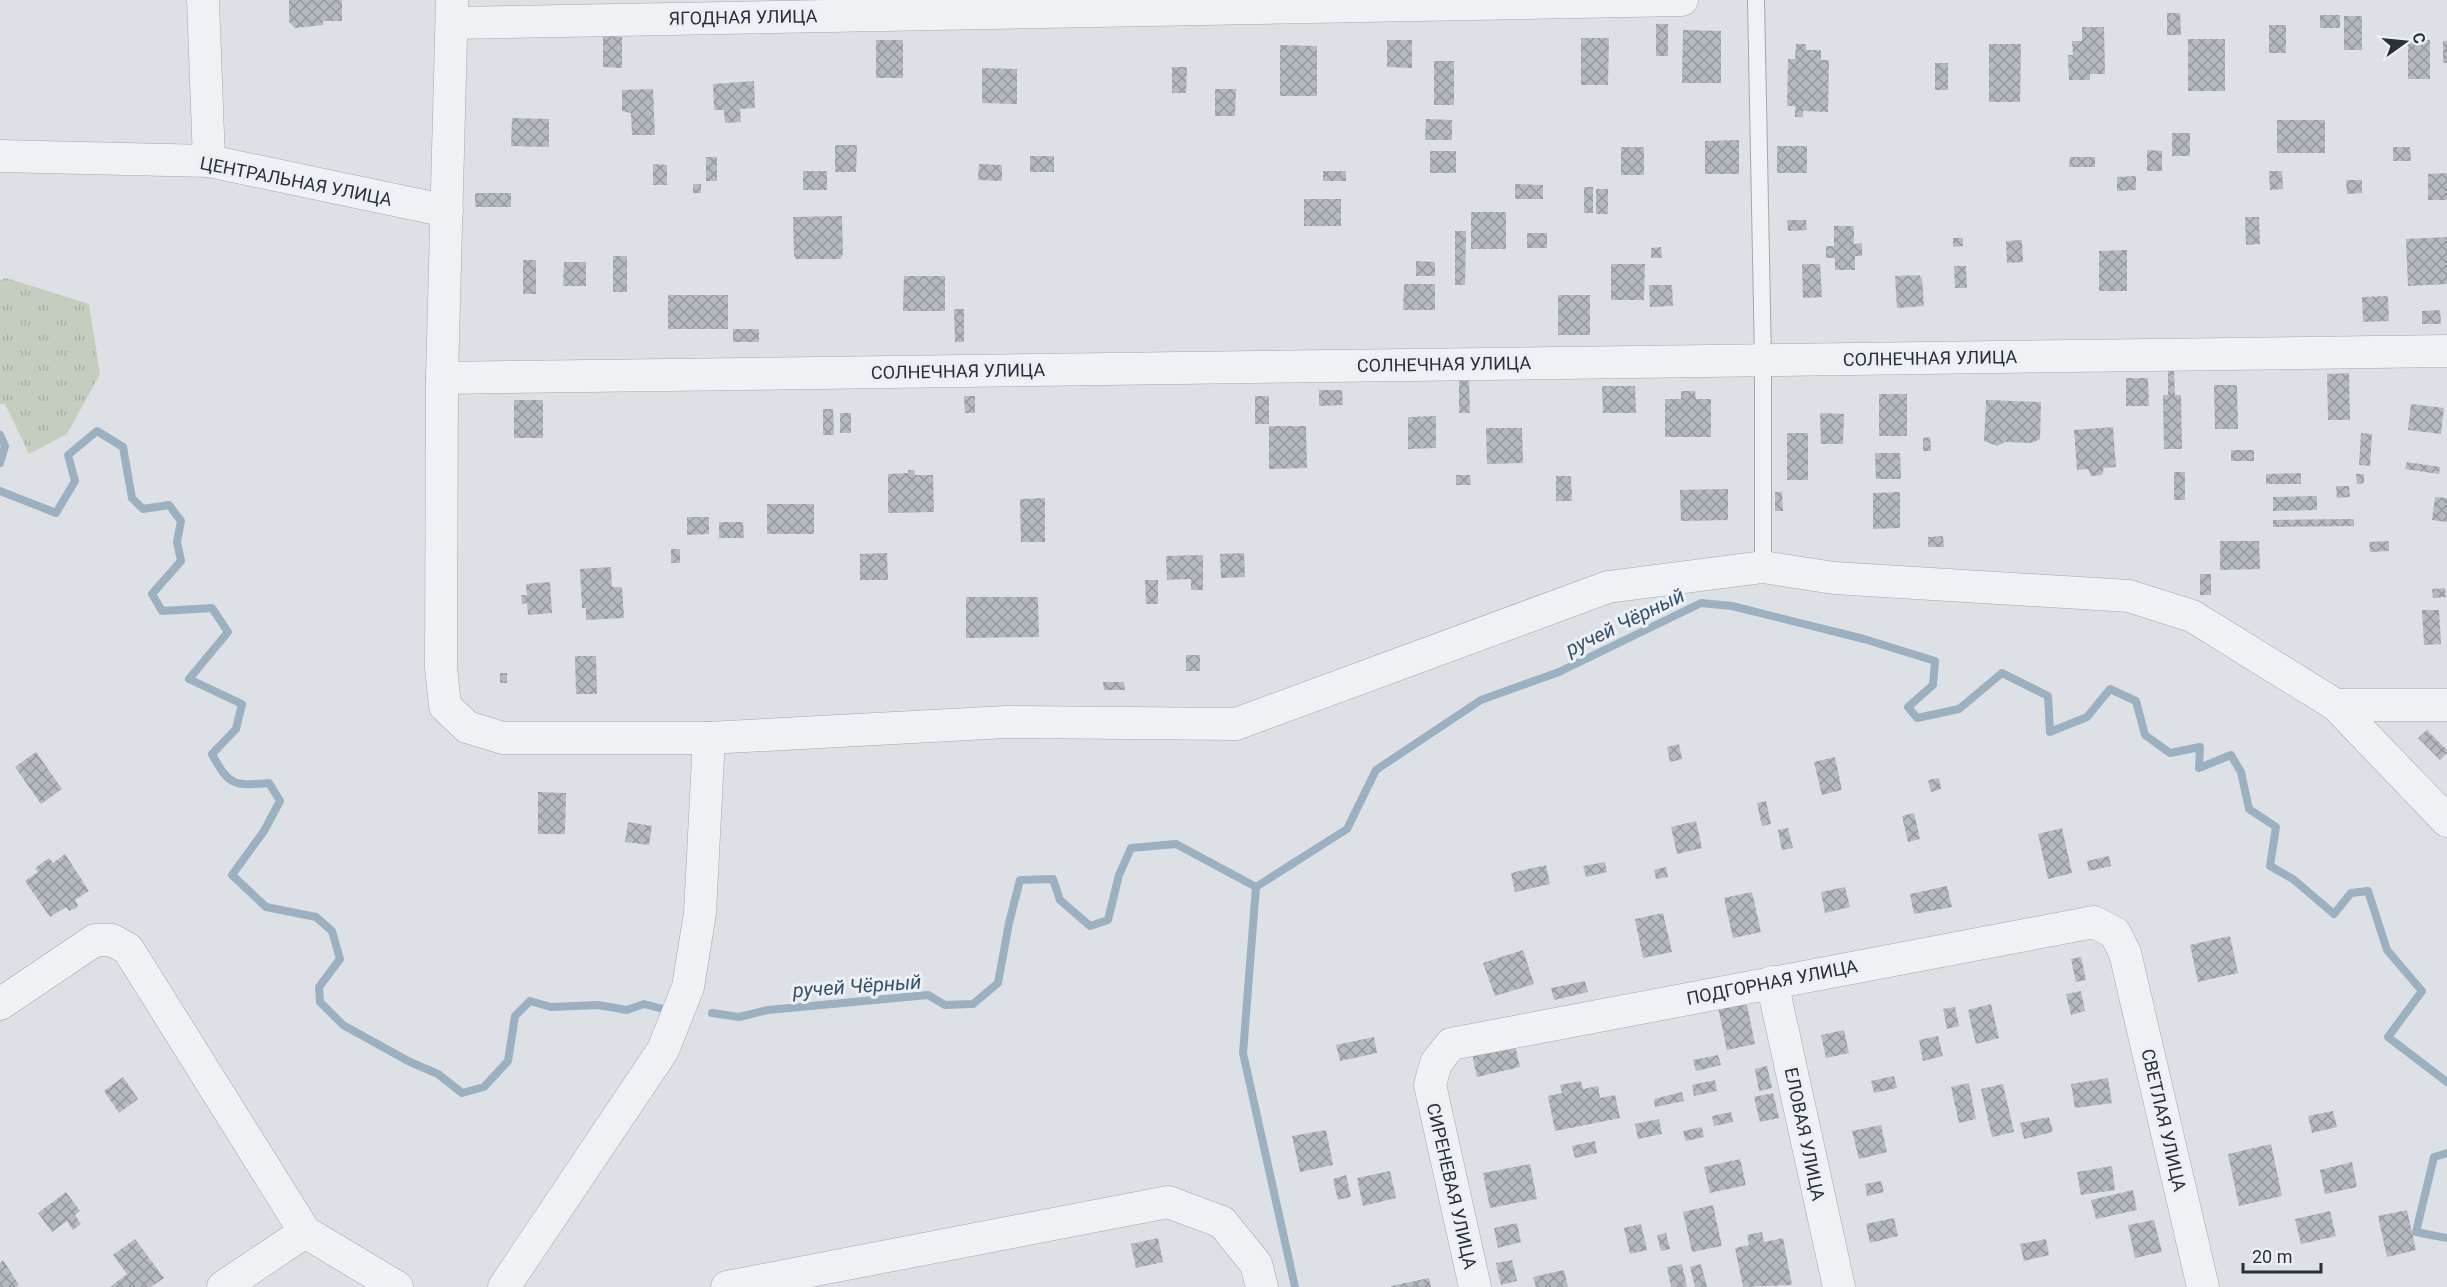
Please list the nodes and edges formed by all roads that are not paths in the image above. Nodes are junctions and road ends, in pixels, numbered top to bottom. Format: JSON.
{"nodes":[{"id":1,"x":203,"y":0,"type":"edge"},
{"id":2,"x":1682,"y":0,"type":"edge"},
{"id":3,"x":1756,"y":0,"type":"edge"},
{"id":4,"x":452,"y":11,"type":"edge"},
{"id":5,"x":0,"y":156,"type":"edge"},
{"id":6,"x":209,"y":161,"type":"junction"},
{"id":7,"x":447,"y":211,"type":"junction"},
{"id":8,"x":2447,"y":351,"type":"edge"},
{"id":9,"x":1763,"y":360,"type":"junction"},
{"id":10,"x":442,"y":378,"type":"junction"},
{"id":11,"x":1763,"y":567,"type":"junction"},
{"id":12,"x":2336,"y":705,"type":"junction"},
{"id":13,"x":2447,"y":705,"type":"edge"},
{"id":14,"x":709,"y":738,"type":"junction"},
{"id":15,"x":2447,"y":821,"type":"edge"},
{"id":16,"x":2125,"y":953,"type":"joint"},
{"id":17,"x":1772,"y":982,"type":"junction"},
{"id":18,"x":0,"y":1004,"type":"edge"},
{"id":19,"x":1430,"y":1085,"type":"joint"},
{"id":20,"x":305,"y":1232,"type":"junction"},
{"id":21,"x":223,"y":1287,"type":"edge"},
{"id":22,"x":397,"y":1287,"type":"edge"},
{"id":23,"x":504,"y":1287,"type":"edge"},
{"id":24,"x":727,"y":1287,"type":"edge"},
{"id":25,"x":1262,"y":1287,"type":"edge"},
{"id":26,"x":1475,"y":1287,"type":"edge"},
{"id":27,"x":1839,"y":1287,"type":"edge"},
{"id":28,"x":2203,"y":1287,"type":"edge"}],
"edges":[{"from":1,"to":6,"type":"street"},
{"from":2,"to":4,"type":"street","name":"ЯГОДНАЯ УЛИЦА"},
{"from":3,"to":9,"type":"lane"},
{"from":4,"to":7,"type":"street"},
{"from":5,"to":6,"type":"street","name":"ЦЕНТРАЛЬНАЯ УЛИЦА"},
{"from":6,"to":7,"type":"street","name":"ЦЕНТРАЛЬНАЯ УЛИЦА"},
{"from":7,"to":10,"type":"street"},
{"from":8,"to":9,"type":"street","name":"СОЛНЕЧНАЯ УЛИЦА"},
{"from":9,"to":10,"type":"street","name":"СОЛНЕЧНАЯ УЛИЦА"},
{"from":9,"to":11,"type":"lane"},
{"from":10,"to":14,"type":"street"},
{"from":11,"to":12,"type":"street"},
{"from":11,"to":14,"type":"street"},
{"from":12,"to":13,"type":"street"},
{"from":12,"to":15,"type":"street"},
{"from":14,"to":23,"type":"street"},
{"from":16,"to":17,"type":"street","name":"ПОДГОРНАЯ УЛИЦА"},
{"from":16,"to":28,"type":"street","name":"СВЕТЛАЯ УЛИЦА"},
{"from":17,"to":19,"type":"street","name":"ПОДГОРНАЯ УЛИЦА"},
{"from":17,"to":27,"type":"street","name":"ЕЛОВАЯ УЛИЦА"},
{"from":18,"to":20,"type":"street"},
{"from":19,"to":26,"type":"street","name":"СИРЕНЕВАЯ УЛИЦА"},
{"from":20,"to":21,"type":"street"},
{"from":20,"to":22,"type":"street"},
{"from":24,"to":25,"type":"street"}]}
